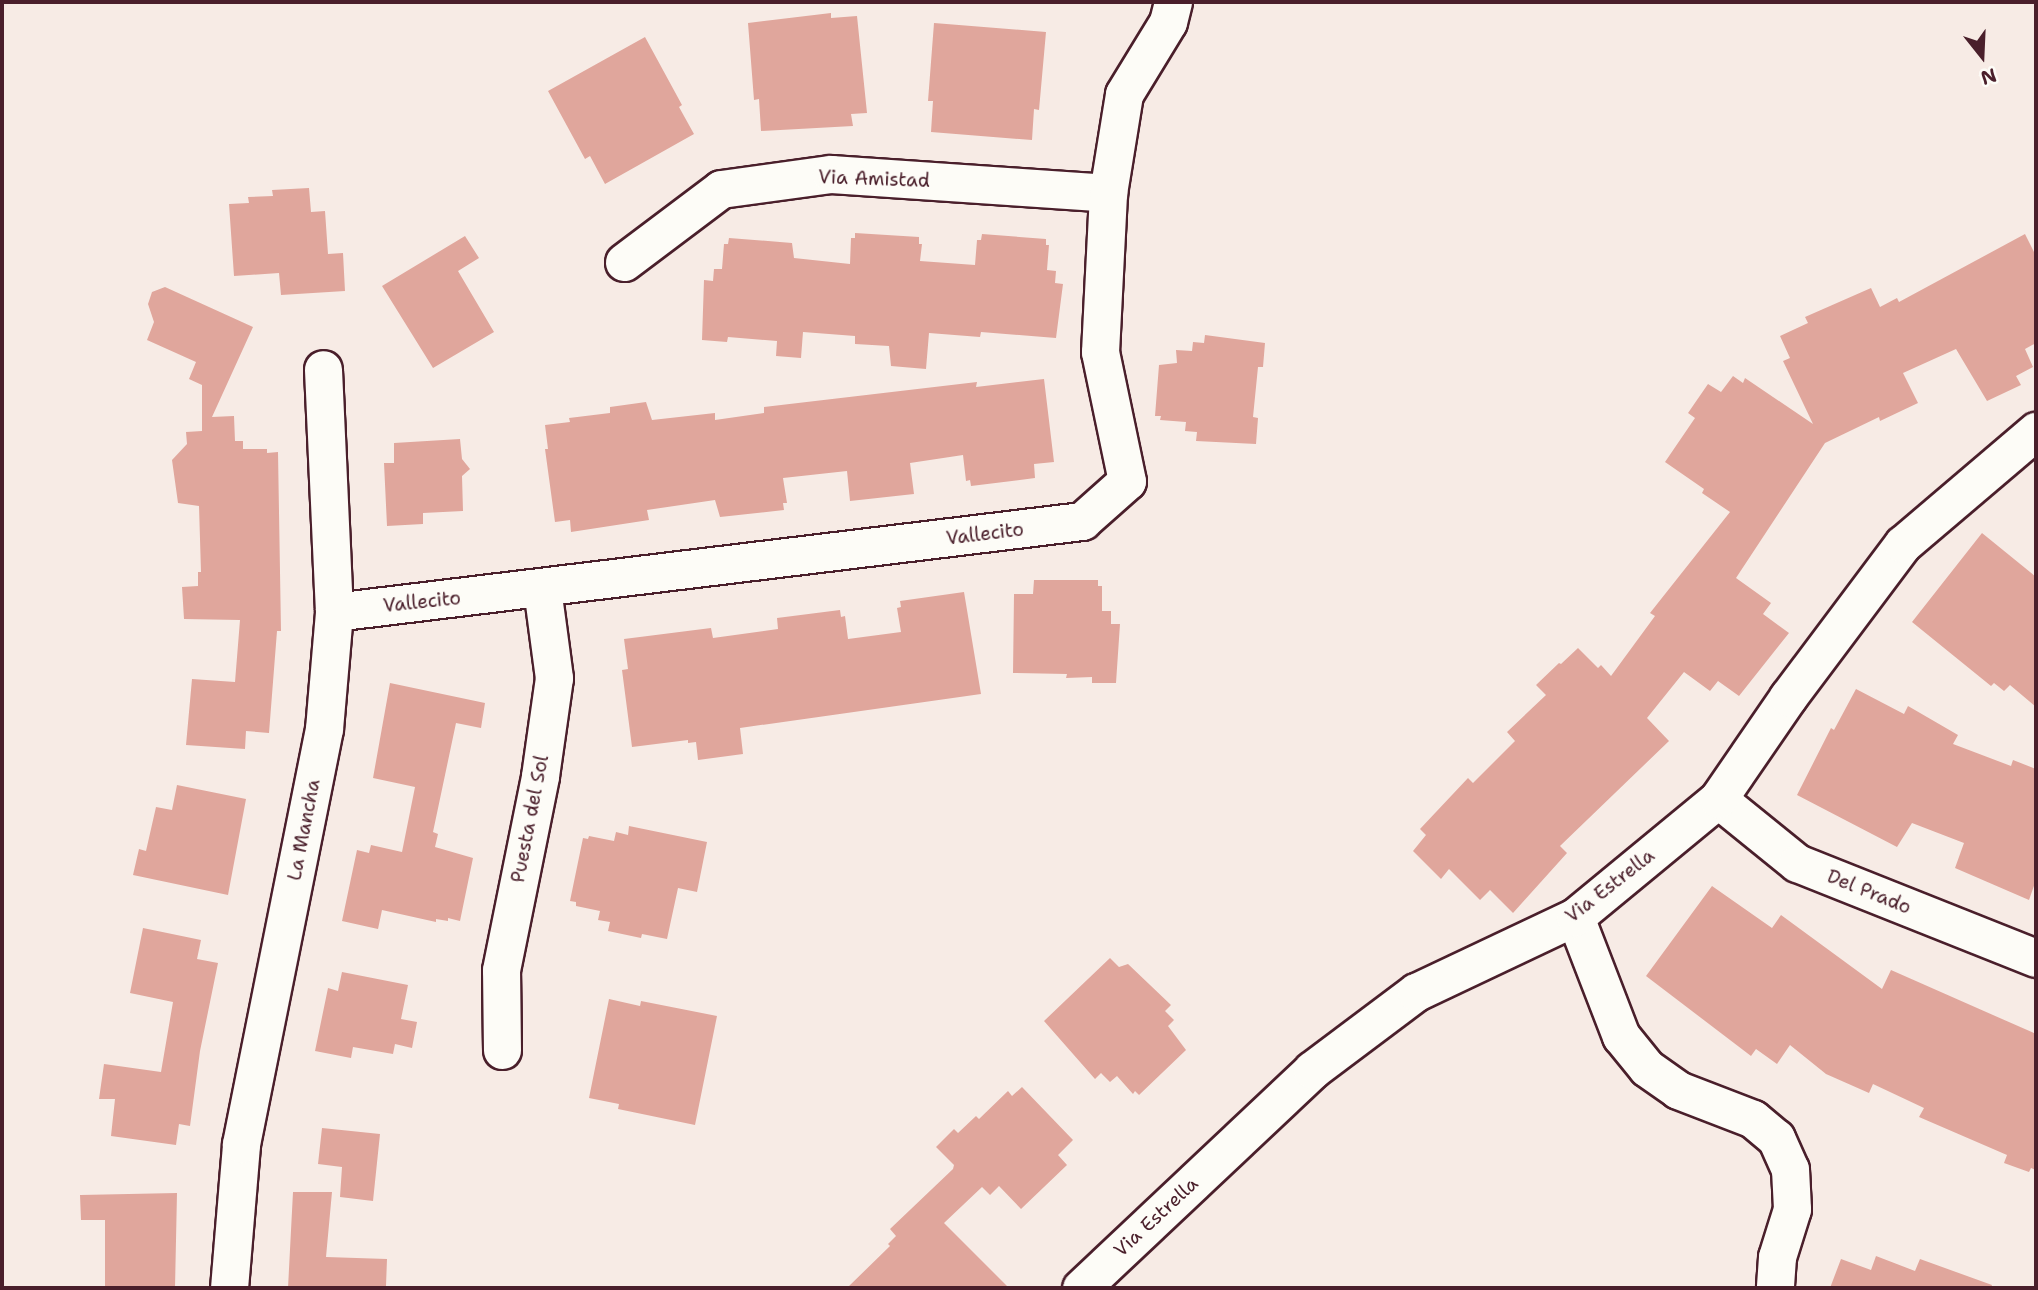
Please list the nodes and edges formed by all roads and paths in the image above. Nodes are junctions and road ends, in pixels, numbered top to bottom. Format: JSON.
{"nodes":[{"id":1,"x":1173,"y":2,"type":"edge"},
{"id":2,"x":1108,"y":193,"type":"junction"},
{"id":3,"x":624,"y":262,"type":"dead end"},
{"id":4,"x":323,"y":369,"type":"dead end"},
{"id":5,"x":2036,"y":431,"type":"edge"},
{"id":6,"x":542,"y":588,"type":"junction"},
{"id":7,"x":334,"y":612,"type":"junction"},
{"id":8,"x":1718,"y":799,"type":"junction"},
{"id":9,"x":1575,"y":917,"type":"junction"},
{"id":10,"x":2036,"y":958,"type":"edge"},
{"id":11,"x":502,"y":1050,"type":"dead end"},
{"id":12,"x":229,"y":1288,"type":"edge"},
{"id":13,"x":1081,"y":1288,"type":"edge"},
{"id":14,"x":1775,"y":1288,"type":"edge"}],
"edges":[{"from":1,"to":2,"type":"street","name":"Vallecito"},
{"from":2,"to":3,"type":"street","name":"Via Amistad"},
{"from":2,"to":6,"type":"street","name":"Vallecito"},
{"from":4,"to":7,"type":"street","name":"La Mancha"},
{"from":5,"to":8,"type":"street","name":"Via Estrella"},
{"from":6,"to":7,"type":"street","name":"Vallecito"},
{"from":6,"to":11,"type":"street","name":"Puesta del Sol"},
{"from":7,"to":12,"type":"street","name":"La Mancha"},
{"from":8,"to":9,"type":"street","name":"Via Estrella"},
{"from":8,"to":10,"type":"street","name":"Del Prado"},
{"from":9,"to":13,"type":"street","name":"Via Estrella"},
{"from":9,"to":14,"type":"street"}]}
